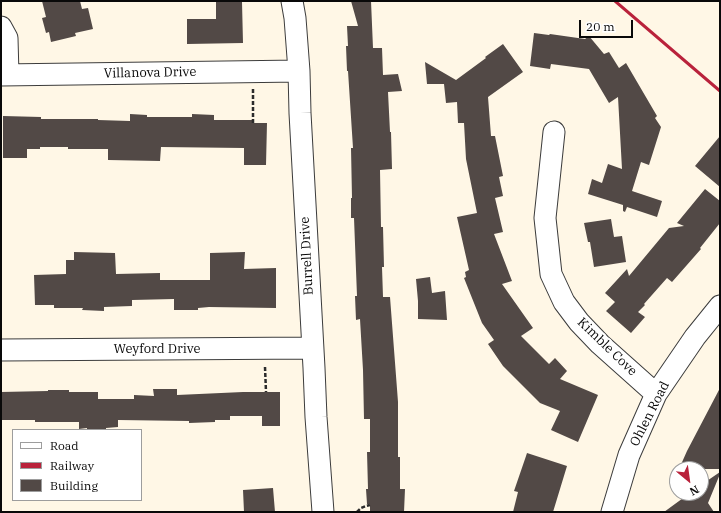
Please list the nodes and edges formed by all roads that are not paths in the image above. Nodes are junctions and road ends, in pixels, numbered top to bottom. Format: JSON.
{"nodes":[{"id":1,"x":292,"y":1,"type":"edge"},
{"id":2,"x":1,"y":27,"type":"edge"},
{"id":3,"x":299,"y":71,"type":"junction"},
{"id":4,"x":5,"y":75,"type":"edge"},
{"id":5,"x":554,"y":132,"type":"dead end"},
{"id":6,"x":720,"y":306,"type":"edge"},
{"id":7,"x":312,"y":348,"type":"junction"},
{"id":8,"x":1,"y":350,"type":"edge"},
{"id":9,"x":656,"y":394,"type":"junction"},
{"id":10,"x":323,"y":512,"type":"edge"},
{"id":11,"x":612,"y":512,"type":"edge"}],
"edges":[{"from":1,"to":3,"type":"street","name":"Burrell Drive"},
{"from":2,"to":4,"type":"street"},
{"from":3,"to":4,"type":"street","name":"Villanova Drive"},
{"from":3,"to":7,"type":"street","name":"Burrell Drive"},
{"from":5,"to":9,"type":"street","name":"Kimble Cove"},
{"from":6,"to":9,"type":"street","name":"Ohlen Road"},
{"from":7,"to":8,"type":"street","name":"Weyford Drive"},
{"from":7,"to":10,"type":"street","name":"Burrell Drive"},
{"from":9,"to":11,"type":"street","name":"Ohlen Road"}]}
